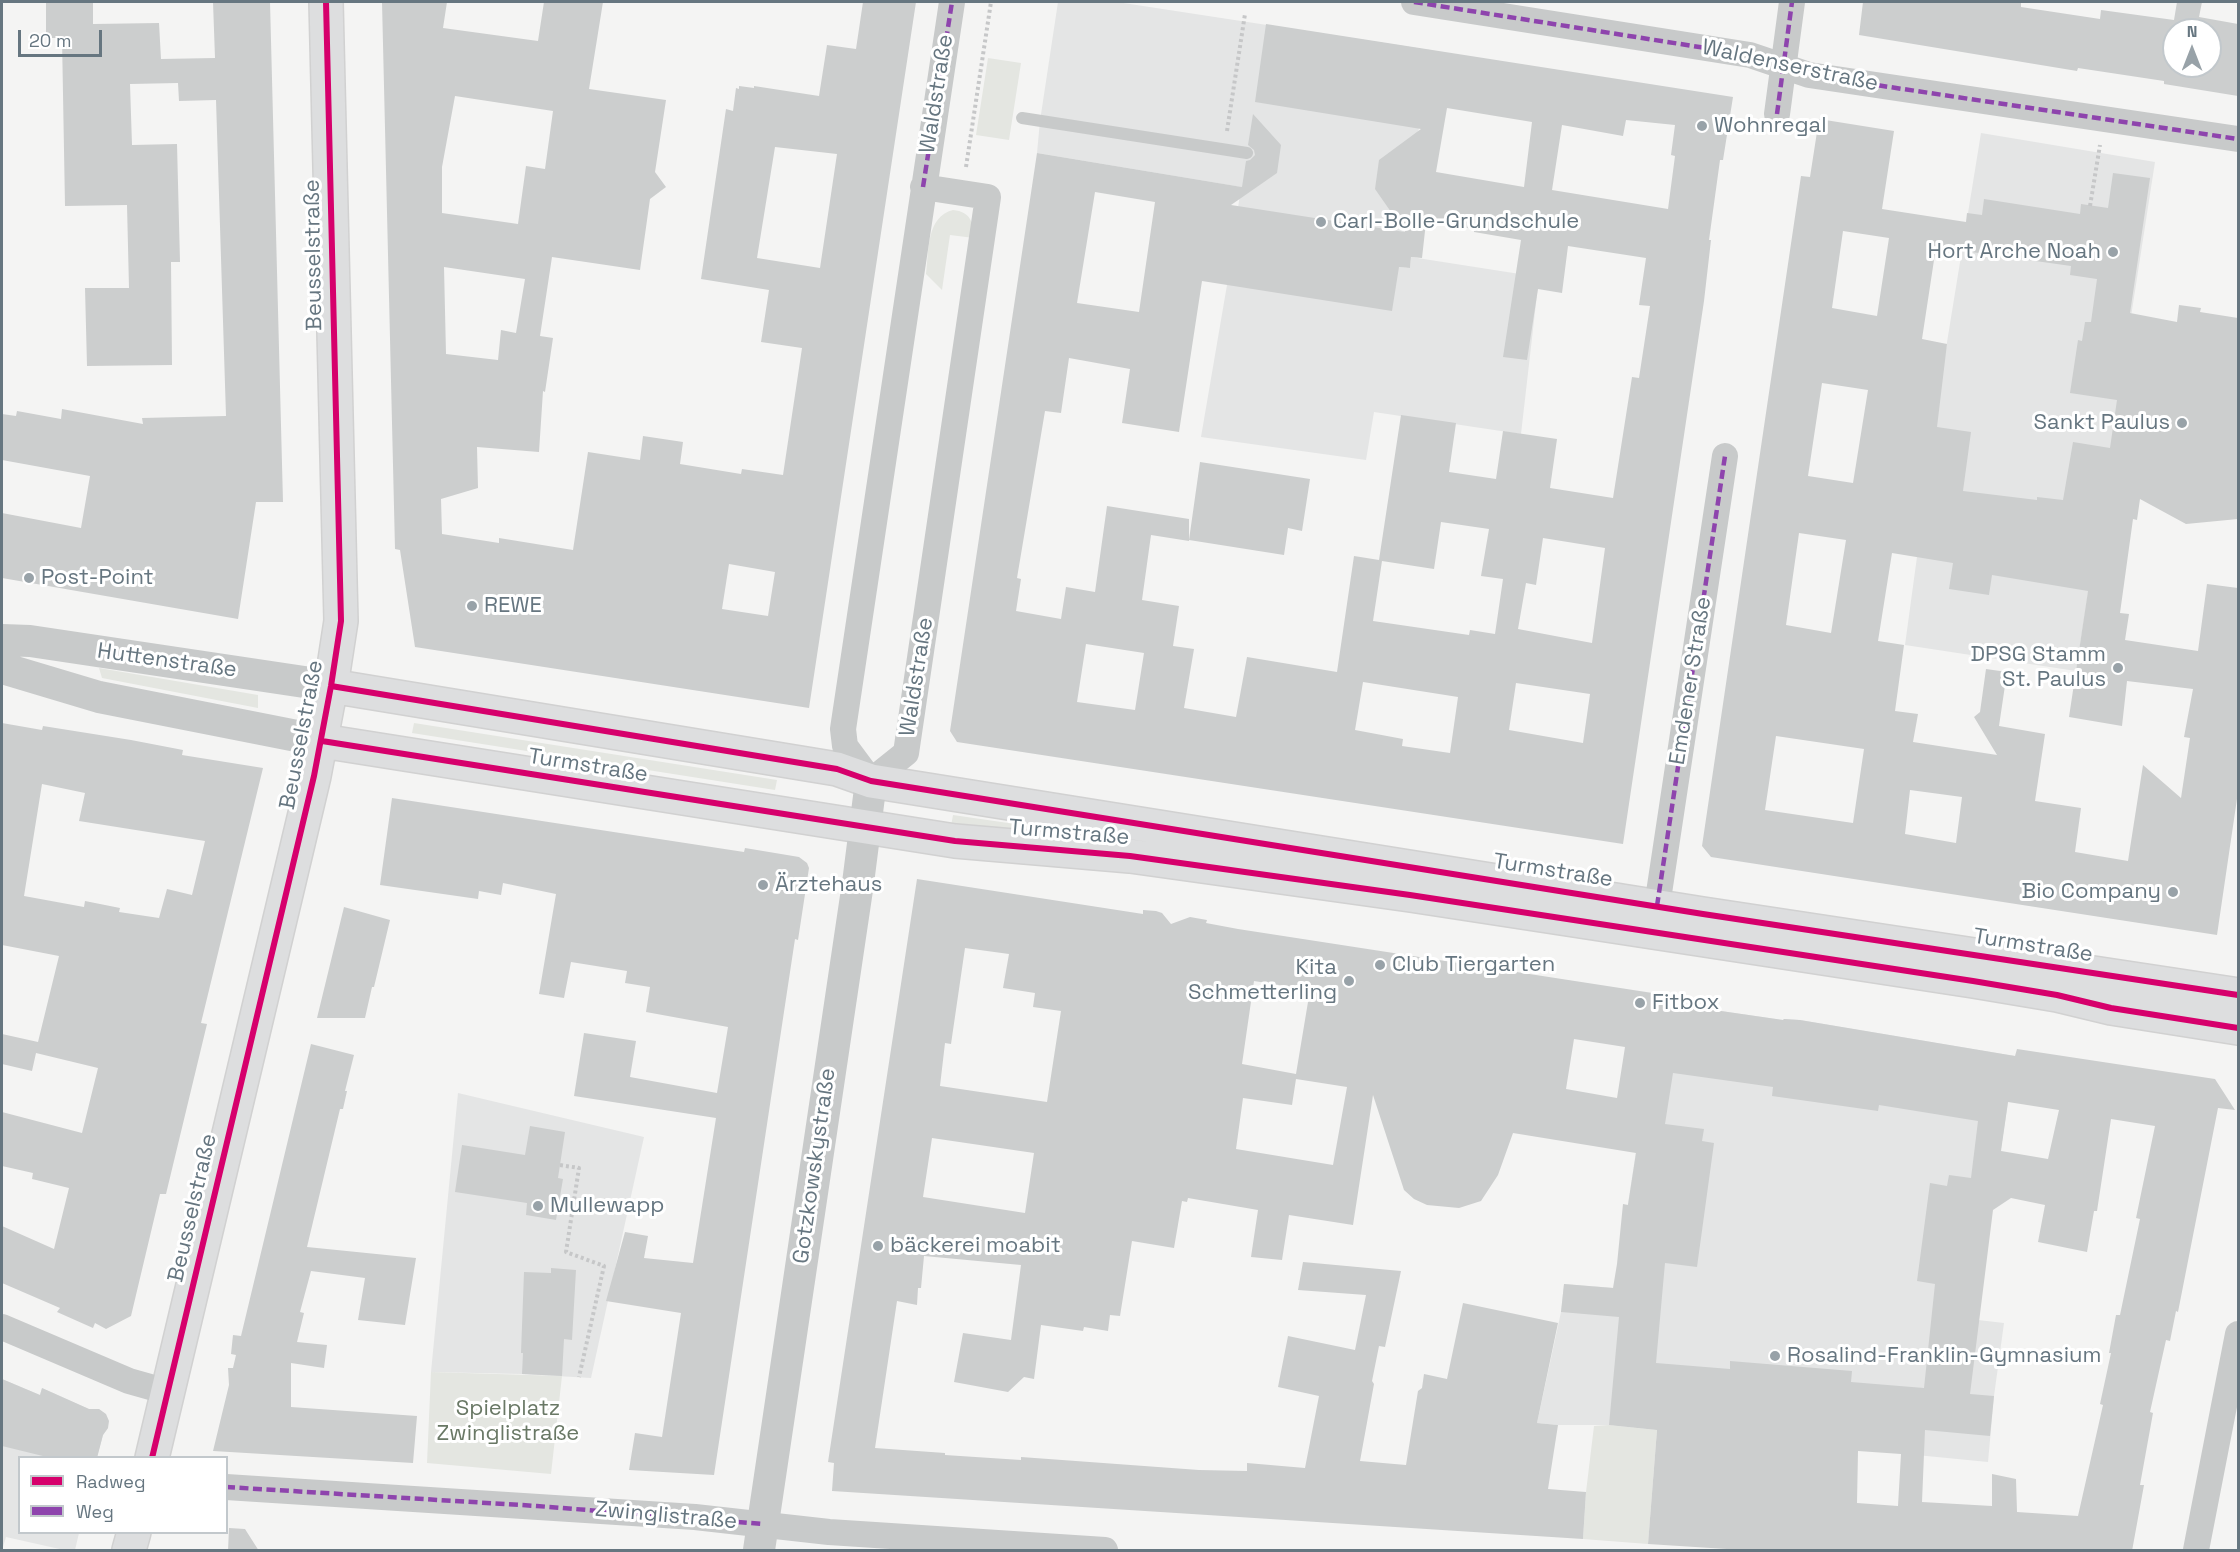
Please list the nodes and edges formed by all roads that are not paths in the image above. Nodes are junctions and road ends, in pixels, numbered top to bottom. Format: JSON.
{"nodes":[{"id":1,"x":326,"y":2,"type":"edge"},
{"id":2,"x":952,"y":2,"type":"edge"},
{"id":3,"x":1414,"y":2,"type":"edge"},
{"id":4,"x":1792,"y":2,"type":"edge"},
{"id":5,"x":1783,"y":66,"type":"junction"},
{"id":6,"x":1777,"y":114,"type":"dead end"},
{"id":7,"x":1022,"y":118,"type":"dead end"},
{"id":8,"x":2238,"y":139,"type":"edge"},
{"id":9,"x":1247,"y":153,"type":"dead end"},
{"id":10,"x":923,"y":187,"type":"junction"},
{"id":11,"x":1725,"y":456,"type":"dead end"},
{"id":12,"x":2,"y":640,"type":"edge"},
{"id":13,"x":2,"y":668,"type":"edge"},
{"id":14,"x":332,"y":686,"type":"junction"},
{"id":15,"x":322,"y":741,"type":"junction"},
{"id":16,"x":871,"y":781,"type":"junction"},
{"id":17,"x":1106,"y":818,"type":"junction"},
{"id":18,"x":865,"y":828,"type":"junction"},
{"id":19,"x":1100,"y":853,"type":"junction"},
{"id":20,"x":1657,"y":906,"type":"junction"},
{"id":21,"x":2238,"y":995,"type":"edge"},
{"id":22,"x":2238,"y":1028,"type":"edge"},
{"id":23,"x":2,"y":1327,"type":"edge"},
{"id":24,"x":2238,"y":1334,"type":"edge"},
{"id":25,"x":168,"y":1392,"type":"junction"},
{"id":26,"x":152,"y":1456,"type":"edge"},
{"id":27,"x":228,"y":1487,"type":"edge"},
{"id":28,"x":134,"y":1534,"type":"edge"},
{"id":29,"x":761,"y":1537,"type":"edge"},
{"id":30,"x":129,"y":1551,"type":"edge"},
{"id":31,"x":1105,"y":1551,"type":"edge"},
{"id":32,"x":2196,"y":1551,"type":"edge"}],
"edges":[{"from":1,"to":14,"type":"main road","name":"Beusselstraße"},
{"from":2,"to":10,"type":"street","name":"Waldstraße"},
{"from":3,"to":5,"type":"street","name":"Waldenserstraße"},
{"from":4,"to":5,"type":"street"},
{"from":5,"to":6,"type":"street"},
{"from":5,"to":8,"type":"street","name":"Waldenserstraße"},
{"from":7,"to":9,"type":"lane"},
{"from":10,"to":16,"type":"street","name":"Waldstraße"},
{"from":10,"to":16,"type":"street","name":"Waldstraße"},
{"from":11,"to":20,"type":"street","name":"Emdener Straße"},
{"from":12,"to":14,"type":"street","name":"Huttenstraße"},
{"from":13,"to":15,"type":"street","name":"Huttenstraße"},
{"from":14,"to":15,"type":"main road","name":"Beusselstraße"},
{"from":14,"to":16,"type":"main road","name":"Turmstraße"},
{"from":15,"to":18,"type":"main road","name":"Turmstraße"},
{"from":15,"to":25,"type":"main road","name":"Beusselstraße"},
{"from":16,"to":17,"type":"main road","name":"Turmstraße"},
{"from":16,"to":18,"type":"street","name":"Gotzkowskystraße"},
{"from":17,"to":19,"type":"main road"},
{"from":17,"to":20,"type":"main road","name":"Turmstraße"},
{"from":18,"to":19,"type":"main road","name":"Turmstraße"},
{"from":18,"to":29,"type":"street","name":"Gotzkowskystraße"},
{"from":19,"to":22,"type":"main road","name":"Turmstraße"},
{"from":20,"to":21,"type":"main road","name":"Turmstraße"},
{"from":23,"to":25,"type":"street"},
{"from":24,"to":32,"type":"street"},
{"from":25,"to":26,"type":"main road","name":"Beusselstraße"},
{"from":27,"to":29,"type":"street","name":"Zwinglistraße"},
{"from":28,"to":30,"type":"main road"},
{"from":29,"to":31,"type":"street","name":"Zwinglistraße"}]}
